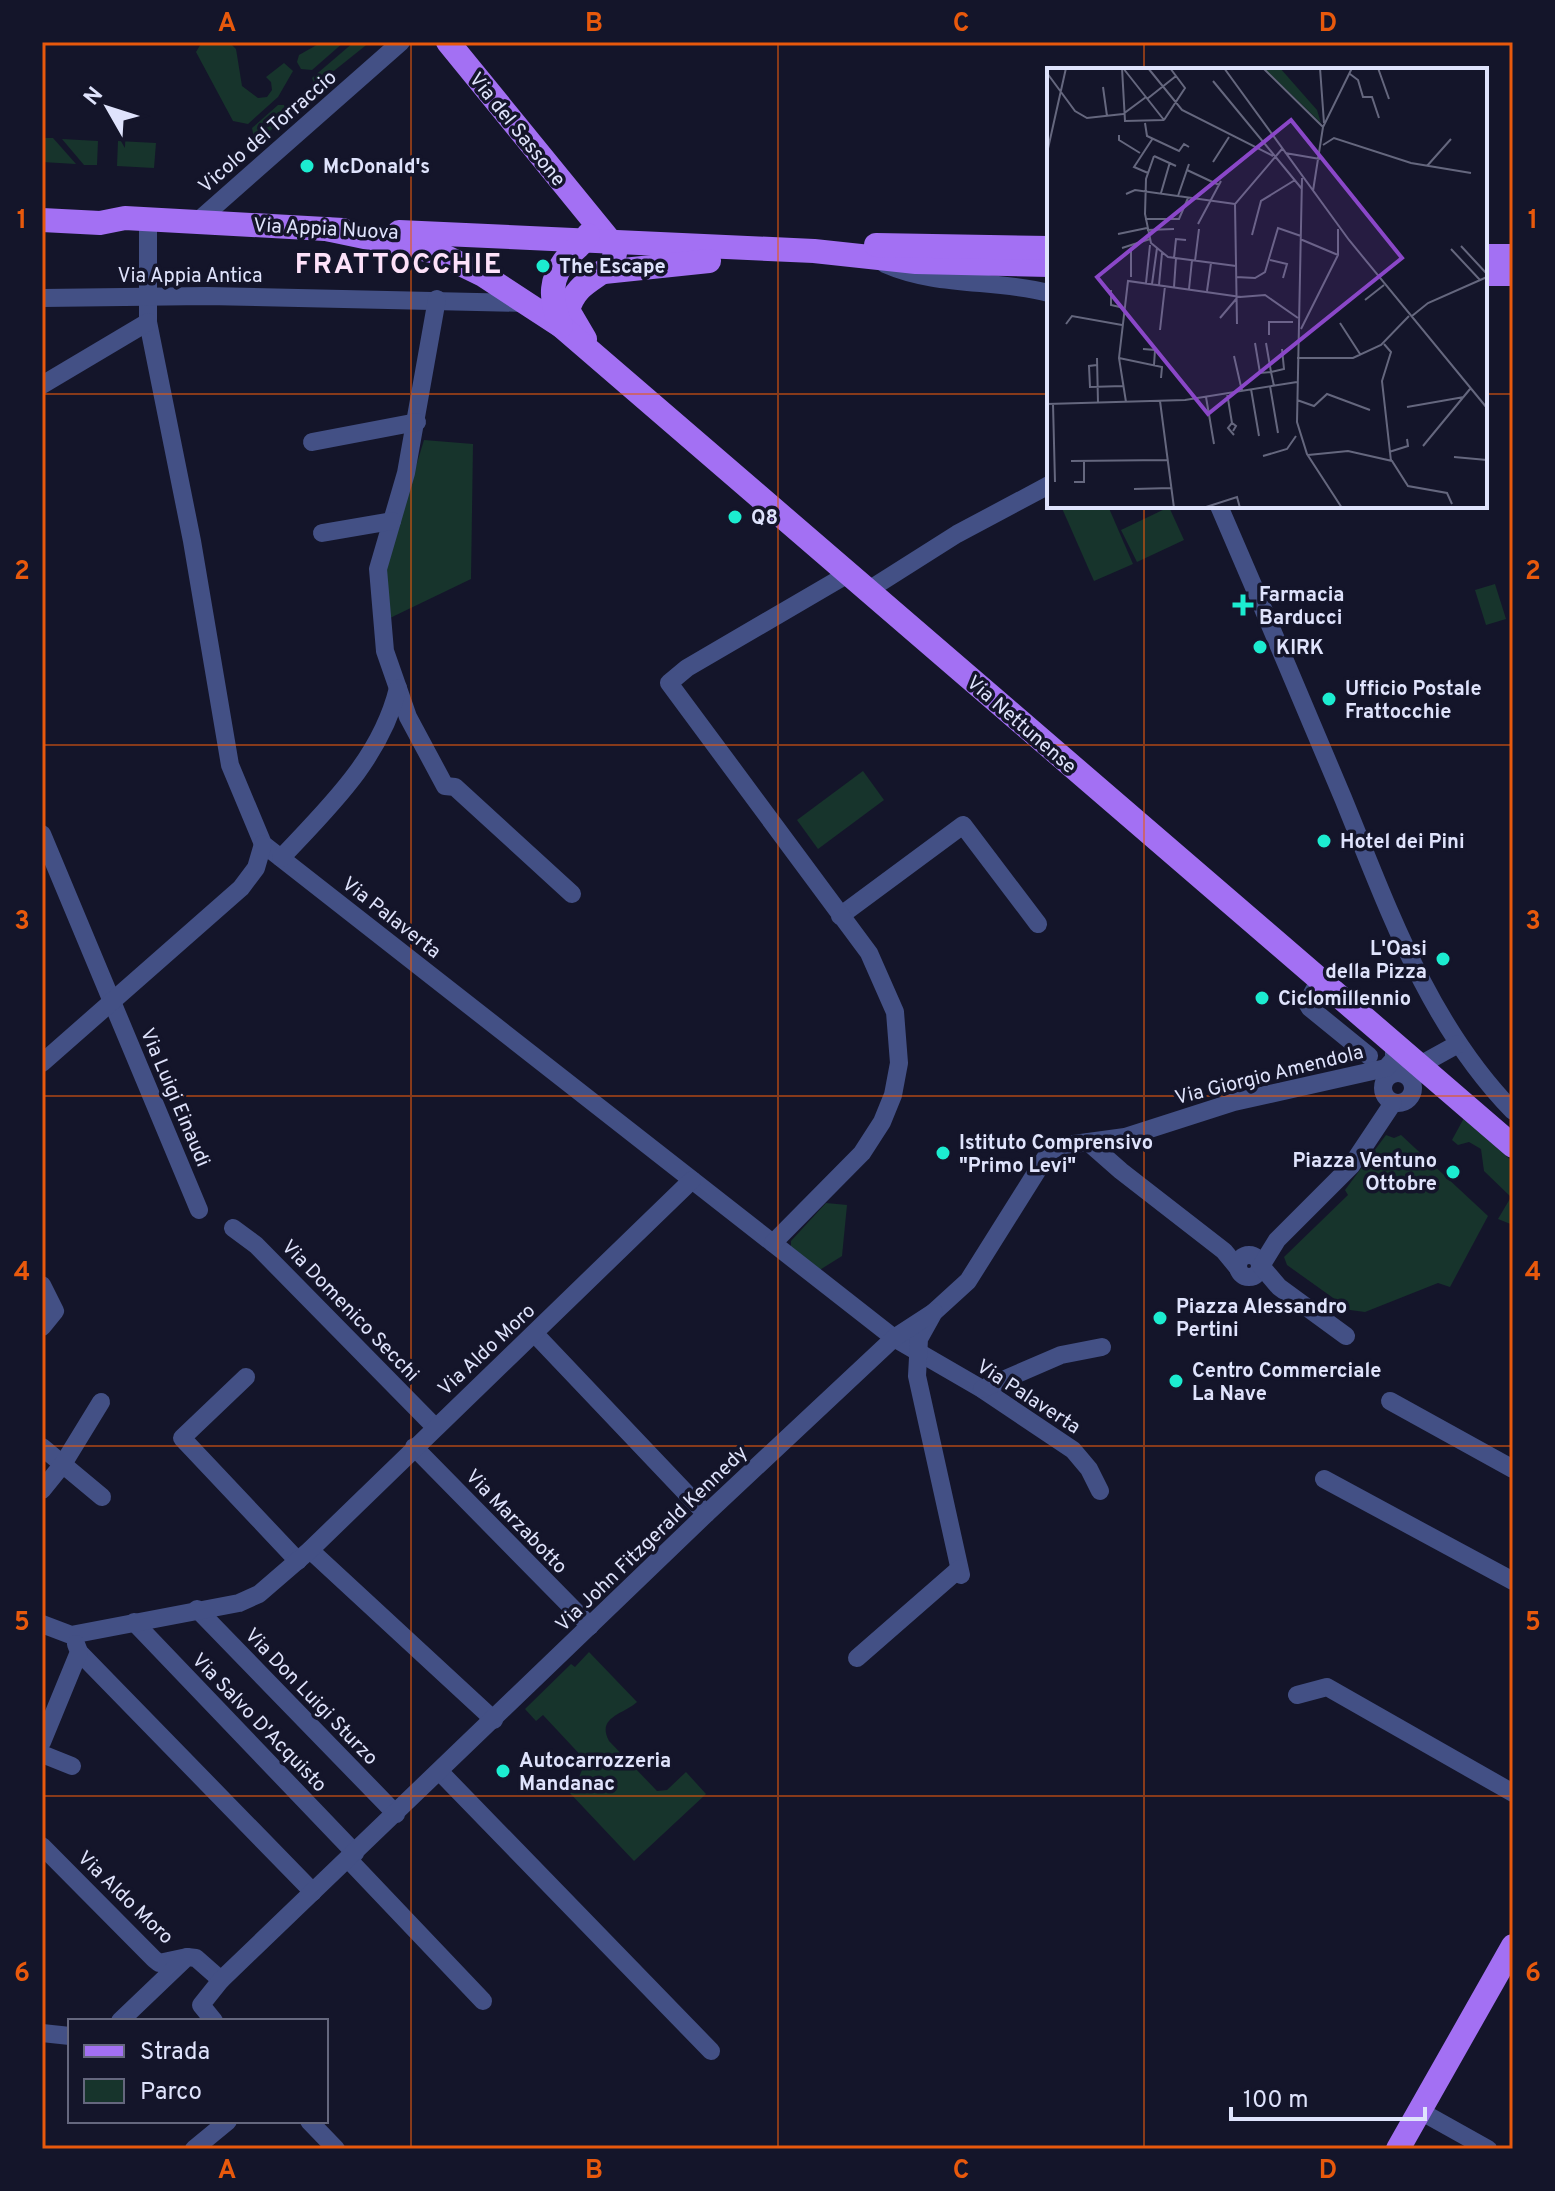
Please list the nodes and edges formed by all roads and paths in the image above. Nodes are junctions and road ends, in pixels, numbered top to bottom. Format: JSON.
{"nodes":[{"id":1,"x":401,"y":42,"type":"edge"},
{"id":2,"x":448,"y":42,"type":"edge"},
{"id":3,"x":42,"y":207,"type":"edge"},
{"id":4,"x":587,"y":217,"type":"junction"},
{"id":5,"x":136,"y":218,"type":"junction"},
{"id":6,"x":42,"y":220,"type":"edge"},
{"id":7,"x":198,"y":221,"type":"junction"},
{"id":8,"x":326,"y":229,"type":"junction"},
{"id":9,"x":451,"y":235,"type":"junction"},
{"id":10,"x":584,"y":242,"type":"junction"},
{"id":11,"x":611,"y":242,"type":"junction"},
{"id":12,"x":1047,"y":248,"type":"edge"},
{"id":13,"x":781,"y":250,"type":"junction"},
{"id":14,"x":814,"y":251,"type":"junction"},
{"id":15,"x":1487,"y":256,"type":"edge"},
{"id":16,"x":1513,"y":256,"type":"edge"},
{"id":17,"x":876,"y":259,"type":"junction"},
{"id":18,"x":1047,"y":265,"type":"edge"},
{"id":19,"x":604,"y":272,"type":"junction"},
{"id":20,"x":1487,"y":274,"type":"edge"},
{"id":21,"x":1513,"y":274,"type":"edge"},
{"id":22,"x":1047,"y":292,"type":"edge"},
{"id":23,"x":148,"y":295,"type":"junction"},
{"id":24,"x":42,"y":298,"type":"edge"},
{"id":25,"x":437,"y":299,"type":"junction"},
{"id":26,"x":530,"y":304,"type":"junction"},
{"id":27,"x":148,"y":322,"type":"junction"},
{"id":28,"x":561,"y":326,"type":"junction"},
{"id":29,"x":600,"y":361,"type":"junction"},
{"id":30,"x":42,"y":385,"type":"edge"},
{"id":31,"x":417,"y":422,"type":"junction"},
{"id":32,"x":312,"y":442,"type":"dead end"},
{"id":33,"x":1047,"y":486,"type":"edge"},
{"id":34,"x":1220,"y":508,"type":"edge"},
{"id":35,"x":392,"y":521,"type":"junction"},
{"id":36,"x":322,"y":533,"type":"dead end"},
{"id":37,"x":848,"y":574,"type":"junction"},
{"id":38,"x":867,"y":591,"type":"junction"},
{"id":39,"x":398,"y":688,"type":"junction"},
{"id":40,"x":408,"y":717,"type":"junction"},
{"id":41,"x":367,"y":760,"type":"junction"},
{"id":42,"x":44,"y":844,"type":"edge"},
{"id":43,"x":263,"y":844,"type":"junction"},
{"id":44,"x":281,"y":858,"type":"junction"},
{"id":45,"x":572,"y":894,"type":"dead end"},
{"id":46,"x":840,"y":916,"type":"junction"},
{"id":47,"x":1038,"y":924,"type":"dead end"},
{"id":48,"x":1319,"y":981,"type":"junction"},
{"id":49,"x":112,"y":1001,"type":"junction"},
{"id":50,"x":1394,"y":1043,"type":"junction"},
{"id":51,"x":1458,"y":1044,"type":"junction"},
{"id":52,"x":1369,"y":1056,"type":"dead end"},
{"id":53,"x":42,"y":1063,"type":"edge"},
{"id":54,"x":1425,"y":1069,"type":"junction"},
{"id":55,"x":1513,"y":1111,"type":"edge"},
{"id":56,"x":1088,"y":1142,"type":"junction"},
{"id":57,"x":1513,"y":1146,"type":"edge"},
{"id":58,"x":692,"y":1180,"type":"junction"},
{"id":59,"x":199,"y":1210,"type":"dead end"},
{"id":60,"x":233,"y":1228,"type":"dead end"},
{"id":61,"x":773,"y":1243,"type":"junction"},
{"id":62,"x":1250,"y":1264,"type":"junction"},
{"id":63,"x":42,"y":1285,"type":"edge"},
{"id":64,"x":934,"y":1312,"type":"junction"},
{"id":65,"x":42,"y":1327,"type":"edge"},
{"id":66,"x":535,"y":1334,"type":"junction"},
{"id":67,"x":1346,"y":1336,"type":"dead end"},
{"id":68,"x":894,"y":1338,"type":"junction"},
{"id":69,"x":1102,"y":1347,"type":"dead end"},
{"id":70,"x":918,"y":1354,"type":"junction"},
{"id":71,"x":246,"y":1377,"type":"dead end"},
{"id":72,"x":982,"y":1389,"type":"junction"},
{"id":73,"x":1390,"y":1401,"type":"dead end"},
{"id":74,"x":101,"y":1402,"type":"dead end"},
{"id":75,"x":435,"y":1427,"type":"junction"},
{"id":76,"x":42,"y":1447,"type":"edge"},
{"id":77,"x":414,"y":1447,"type":"junction"},
{"id":78,"x":63,"y":1464,"type":"junction"},
{"id":79,"x":1513,"y":1469,"type":"edge"},
{"id":80,"x":1324,"y":1479,"type":"dead end"},
{"id":81,"x":42,"y":1490,"type":"edge"},
{"id":82,"x":1100,"y":1491,"type":"dead end"},
{"id":83,"x":102,"y":1497,"type":"dead end"},
{"id":84,"x":706,"y":1514,"type":"junction"},
{"id":85,"x":304,"y":1556,"type":"junction"},
{"id":86,"x":1513,"y":1581,"type":"edge"},
{"id":87,"x":197,"y":1609,"type":"junction"},
{"id":88,"x":134,"y":1622,"type":"junction"},
{"id":89,"x":42,"y":1624,"type":"edge"},
{"id":90,"x":590,"y":1626,"type":"junction"},
{"id":91,"x":75,"y":1643,"type":"junction"},
{"id":92,"x":857,"y":1658,"type":"dead end"},
{"id":93,"x":1297,"y":1695,"type":"dead end"},
{"id":94,"x":494,"y":1720,"type":"junction"},
{"id":95,"x":42,"y":1742,"type":"edge"},
{"id":96,"x":42,"y":1754,"type":"edge"},
{"id":97,"x":72,"y":1766,"type":"dead end"},
{"id":98,"x":440,"y":1772,"type":"junction"},
{"id":99,"x":1513,"y":1793,"type":"edge"},
{"id":100,"x":396,"y":1814,"type":"junction"},
{"id":101,"x":42,"y":1846,"type":"edge"},
{"id":102,"x":351,"y":1856,"type":"junction"},
{"id":103,"x":313,"y":1892,"type":"junction"},
{"id":104,"x":1513,"y":1947,"type":"edge"},
{"id":105,"x":187,"y":1957,"type":"junction"},
{"id":106,"x":221,"y":1980,"type":"junction"},
{"id":107,"x":483,"y":2001,"type":"dead end"},
{"id":108,"x":122,"y":2019,"type":"edge"},
{"id":109,"x":212,"y":2019,"type":"edge"},
{"id":110,"x":42,"y":2033,"type":"edge"},
{"id":111,"x":68,"y":2036,"type":"edge"},
{"id":112,"x":711,"y":2051,"type":"dead end"},
{"id":113,"x":1420,"y":2111,"type":"junction"},
{"id":114,"x":226,"y":2123,"type":"edge"},
{"id":115,"x":311,"y":2123,"type":"edge"},
{"id":116,"x":194,"y":2149,"type":"edge"},
{"id":117,"x":336,"y":2149,"type":"edge"},
{"id":118,"x":1398,"y":2149,"type":"edge"},
{"id":119,"x":1488,"y":2149,"type":"edge"}],
"edges":[{"from":1,"to":7,"type":"street","name":"Vicolo del Torraccio"},
{"from":2,"to":4,"type":"main road","name":"Via del Sassone"},
{"from":3,"to":5,"type":"main road","name":"Via Appia Nuova"},
{"from":4,"to":10,"type":"main road"},
{"from":4,"to":11,"type":"main road","name":"Via del Sassone"},
{"from":5,"to":6,"type":"main road","name":"Via Appia Nuova"},
{"from":5,"to":7,"type":"main road","name":"Via Appia Nuova"},
{"from":5,"to":23,"type":"street","name":"Via Palaverta"},
{"from":7,"to":8,"type":"main road","name":"Via Appia Nuova"},
{"from":8,"to":9,"type":"main road","name":"Via Appia Nuova"},
{"from":8,"to":26,"type":"main road"},
{"from":9,"to":10,"type":"main road","name":"Via Appia Nuova"},
{"from":9,"to":26,"type":"main road"},
{"from":10,"to":11,"type":"main road","name":"Via Appia Nuova"},
{"from":10,"to":28,"type":"main road"},
{"from":11,"to":13,"type":"main road","name":"Via Appia Nuova"},
{"from":11,"to":19,"type":"main road"},
{"from":12,"to":14,"type":"main road","name":"Via Appia Nuova"},
{"from":13,"to":14,"type":"main road","name":"Via Appia Nuova"},
{"from":13,"to":19,"type":"main road"},
{"from":14,"to":17,"type":"main road","name":"Via Appia Nuova"},
{"from":15,"to":16,"type":"main road"},
{"from":17,"to":18,"type":"main road","name":"Via Appia Nuova"},
{"from":17,"to":22,"type":"street"},
{"from":19,"to":29,"type":"main road"},
{"from":20,"to":21,"type":"main road"},
{"from":23,"to":24,"type":"street","name":"Via Appia Antica"},
{"from":23,"to":25,"type":"street","name":"Via Appia Antica"},
{"from":23,"to":27,"type":"street","name":"Via Palaverta"},
{"from":25,"to":26,"type":"street","name":"Via Appia Antica"},
{"from":25,"to":31,"type":"street"},
{"from":26,"to":28,"type":"main road","name":"Via Nettunense"},
{"from":27,"to":30,"type":"street"},
{"from":27,"to":43,"type":"street","name":"Via Palaverta"},
{"from":28,"to":29,"type":"main road","name":"Via Nettunense"},
{"from":29,"to":37,"type":"main road","name":"Via Nettunense"},
{"from":31,"to":32,"type":"street"},
{"from":31,"to":35,"type":"street"},
{"from":33,"to":38,"type":"street"},
{"from":34,"to":51,"type":"street"},
{"from":35,"to":36,"type":"street"},
{"from":35,"to":39,"type":"street"},
{"from":37,"to":38,"type":"main road","name":"Via Nettunense"},
{"from":37,"to":46,"type":"street"},
{"from":38,"to":48,"type":"main road","name":"Via Nettunense"},
{"from":39,"to":40,"type":"street"},
{"from":39,"to":41,"type":"street"},
{"from":40,"to":41,"type":"street"},
{"from":40,"to":45,"type":"street"},
{"from":41,"to":44,"type":"street"},
{"from":42,"to":49,"type":"street","name":"Via Luigi Einaudi"},
{"from":43,"to":44,"type":"street","name":"Via Palaverta"},
{"from":43,"to":49,"type":"street"},
{"from":44,"to":58,"type":"street","name":"Via Palaverta"},
{"from":46,"to":47,"type":"street"},
{"from":46,"to":61,"type":"street"},
{"from":48,"to":50,"type":"main road","name":"Via Nettunense"},
{"from":48,"to":52,"type":"street"},
{"from":49,"to":53,"type":"street"},
{"from":49,"to":59,"type":"street","name":"Via Luigi Einaudi"},
{"from":50,"to":54,"type":"main road","name":"Via Nettunense"},
{"from":50,"to":56,"type":"street","name":"Via Giorgio Amendola"},
{"from":51,"to":54,"type":"street"},
{"from":51,"to":55,"type":"street"},
{"from":54,"to":57,"type":"main road","name":"Via Nettunense"},
{"from":54,"to":62,"type":"street"},
{"from":56,"to":62,"type":"street"},
{"from":56,"to":64,"type":"street","name":"Via Giorgio Amendola"},
{"from":58,"to":61,"type":"street","name":"Via Palaverta"},
{"from":58,"to":66,"type":"street","name":"Via Aldo Moro"},
{"from":60,"to":75,"type":"street","name":"Via Domenico Secchi"},
{"from":61,"to":68,"type":"street","name":"Via Palaverta"},
{"from":62,"to":67,"type":"street"},
{"from":63,"to":65,"type":"street"},
{"from":64,"to":68,"type":"street","name":"Via Giorgio Amendola"},
{"from":64,"to":70,"type":"street","name":"Via Giorgio Amendola"},
{"from":66,"to":75,"type":"street","name":"Via Aldo Moro"},
{"from":66,"to":84,"type":"street"},
{"from":68,"to":70,"type":"street","name":"Via Palaverta"},
{"from":68,"to":84,"type":"street","name":"Via John Fitzgerald Kennedy"},
{"from":69,"to":72,"type":"street"},
{"from":70,"to":72,"type":"street","name":"Via Palaverta"},
{"from":70,"to":92,"type":"street"},
{"from":71,"to":85,"type":"street"},
{"from":72,"to":82,"type":"street","name":"Via Palaverta"},
{"from":73,"to":79,"type":"street"},
{"from":74,"to":78,"type":"street"},
{"from":75,"to":77,"type":"street","name":"Via Aldo Moro"},
{"from":76,"to":78,"type":"street"},
{"from":77,"to":85,"type":"street","name":"Via Aldo Moro"},
{"from":77,"to":90,"type":"street","name":"Via Marzabotto"},
{"from":78,"to":81,"type":"street"},
{"from":78,"to":83,"type":"street"},
{"from":80,"to":86,"type":"street"},
{"from":84,"to":90,"type":"street","name":"Via John Fitzgerald Kennedy"},
{"from":85,"to":87,"type":"street","name":"Via Aldo Moro"},
{"from":85,"to":94,"type":"street"},
{"from":87,"to":88,"type":"street","name":"Via Aldo Moro"},
{"from":87,"to":100,"type":"street","name":"Via Don Luigi Sturzo"},
{"from":88,"to":91,"type":"street","name":"Via Aldo Moro"},
{"from":88,"to":102,"type":"street","name":"Via Salvo D'Acquisto"},
{"from":89,"to":91,"type":"street"},
{"from":90,"to":94,"type":"street","name":"Via John Fitzgerald Kennedy"},
{"from":91,"to":95,"type":"street"},
{"from":91,"to":103,"type":"street"},
{"from":93,"to":99,"type":"street"},
{"from":94,"to":98,"type":"street","name":"Via John Fitzgerald Kennedy"},
{"from":96,"to":97,"type":"street"},
{"from":98,"to":100,"type":"street","name":"Via John Fitzgerald Kennedy"},
{"from":98,"to":112,"type":"street"},
{"from":100,"to":102,"type":"street","name":"Via John Fitzgerald Kennedy"},
{"from":101,"to":105,"type":"street","name":"Via Aldo Moro"},
{"from":102,"to":103,"type":"street","name":"Via John Fitzgerald Kennedy"},
{"from":102,"to":107,"type":"street"},
{"from":103,"to":106,"type":"street","name":"Via John Fitzgerald Kennedy"},
{"from":104,"to":113,"type":"main road"},
{"from":105,"to":106,"type":"street"},
{"from":105,"to":108,"type":"street"},
{"from":106,"to":109,"type":"street","name":"Via John Fitzgerald Kennedy"},
{"from":110,"to":111,"type":"street"},
{"from":113,"to":118,"type":"main road"},
{"from":113,"to":119,"type":"street"},
{"from":114,"to":116,"type":"street"},
{"from":115,"to":117,"type":"street"}]}
